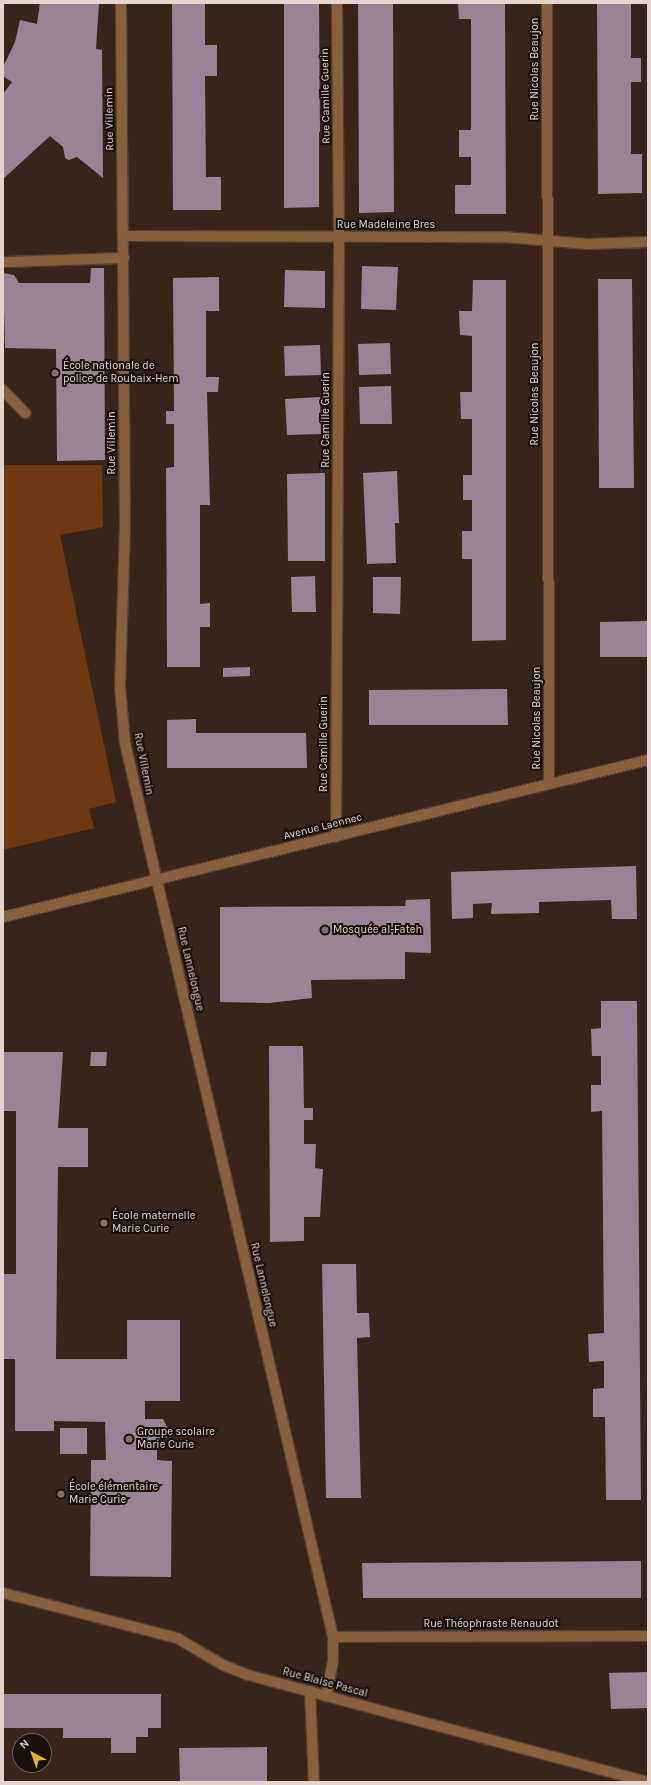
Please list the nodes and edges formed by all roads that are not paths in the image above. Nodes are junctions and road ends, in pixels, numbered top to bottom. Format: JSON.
{"nodes":[{"id":1,"x":121,"y":3,"type":"edge"},
{"id":2,"x":337,"y":3,"type":"edge"},
{"id":3,"x":547,"y":3,"type":"edge"},
{"id":4,"x":124,"y":236,"type":"junction"},
{"id":5,"x":339,"y":237,"type":"junction"},
{"id":6,"x":547,"y":240,"type":"junction"},
{"id":7,"x":648,"y":242,"type":"edge"},
{"id":8,"x":124,"y":258,"type":"junction"},
{"id":9,"x":3,"y":262,"type":"edge"},
{"id":10,"x":3,"y":390,"type":"edge"},
{"id":11,"x":25,"y":413,"type":"dead end"},
{"id":12,"x":648,"y":760,"type":"edge"},
{"id":13,"x":549,"y":784,"type":"junction"},
{"id":14,"x":336,"y":836,"type":"junction"},
{"id":15,"x":156,"y":880,"type":"junction"},
{"id":16,"x":3,"y":917,"type":"edge"},
{"id":17,"x":3,"y":1593,"type":"edge"},
{"id":18,"x":648,"y":1636,"type":"edge"},
{"id":19,"x":334,"y":1637,"type":"junction"},
{"id":20,"x":310,"y":1691,"type":"junction"},
{"id":21,"x":326,"y":1696,"type":"junction"},
{"id":22,"x":314,"y":1782,"type":"edge"},
{"id":23,"x":647,"y":1782,"type":"edge"}],
"edges":[{"from":1,"to":4,"type":"street","name":"Rue Villemin"},
{"from":2,"to":5,"type":"street","name":"Rue Camille Guerin"},
{"from":3,"to":6,"type":"street","name":"Rue Nicolas Beaujon"},
{"from":4,"to":5,"type":"street","name":"Rue Madeleine Bres"},
{"from":4,"to":8,"type":"street","name":"Rue Villemin"},
{"from":5,"to":6,"type":"street","name":"Rue Madeleine Bres"},
{"from":5,"to":14,"type":"street","name":"Rue Camille Guerin"},
{"from":6,"to":7,"type":"street","name":"Rue Madeleine Bres"},
{"from":6,"to":13,"type":"street","name":"Rue Nicolas Beaujon"},
{"from":8,"to":9,"type":"street"},
{"from":8,"to":15,"type":"street","name":"Rue Villemin"},
{"from":10,"to":11,"type":"street"},
{"from":12,"to":13,"type":"street","name":"Avenue Laennec"},
{"from":13,"to":14,"type":"street","name":"Avenue Laennec"},
{"from":14,"to":15,"type":"street","name":"Avenue Laennec"},
{"from":15,"to":16,"type":"street","name":"Avenue Laennec"},
{"from":15,"to":19,"type":"street","name":"Rue Lannelongue"},
{"from":17,"to":20,"type":"street","name":"Rue Blaise Pascal"},
{"from":18,"to":19,"type":"street","name":"Rue Théophraste Renaudot"},
{"from":19,"to":21,"type":"street","name":"Rue Lannelongue"},
{"from":20,"to":21,"type":"street","name":"Rue Blaise Pascal"},
{"from":20,"to":22,"type":"street"},
{"from":21,"to":23,"type":"street","name":"Rue Blaise Pascal"}]}
